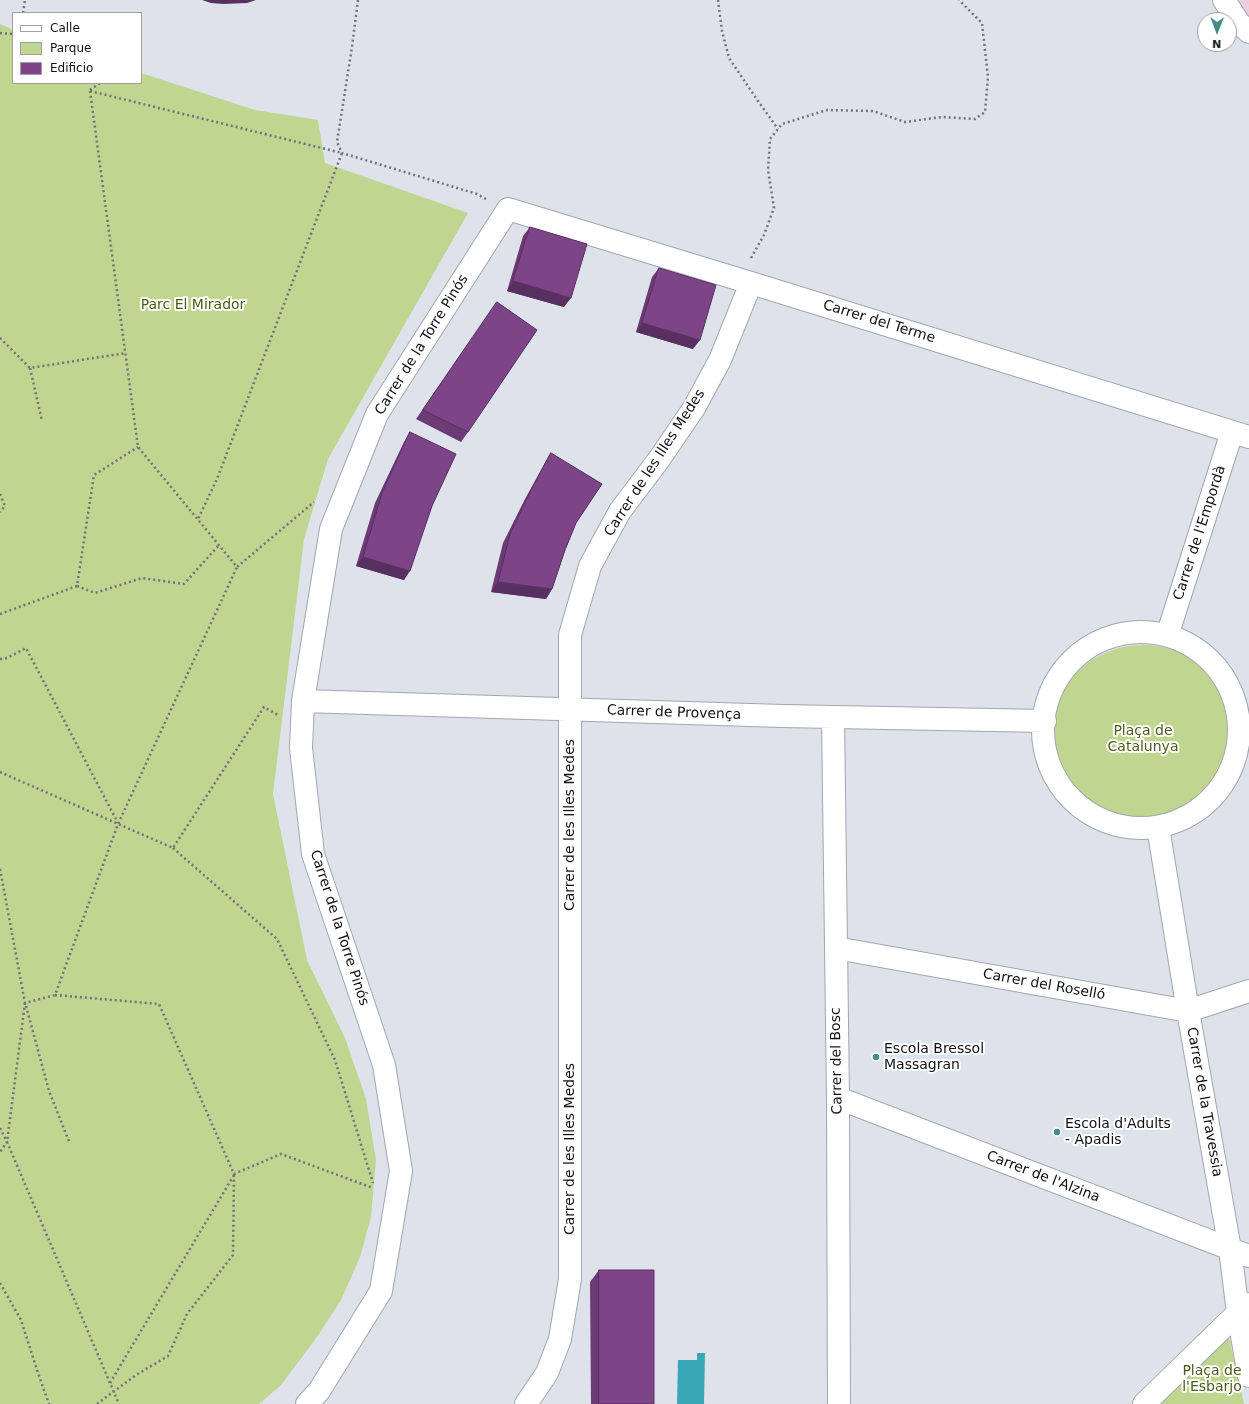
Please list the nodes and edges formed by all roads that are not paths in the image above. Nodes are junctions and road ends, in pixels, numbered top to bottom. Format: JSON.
{"nodes":[{"id":1,"x":1224,"y":0,"type":"edge"},
{"id":2,"x":1249,"y":32,"type":"edge"},
{"id":3,"x":508,"y":209,"type":"joint"},
{"id":4,"x":745,"y":281,"type":"junction"},
{"id":5,"x":1240,"y":434,"type":"edge"},
{"id":6,"x":1168,"y":633,"type":"junction"},
{"id":7,"x":303,"y":701,"type":"junction"},
{"id":8,"x":1243,"y":704,"type":"edge"},
{"id":9,"x":570,"y":709,"type":"junction"},
{"id":10,"x":833,"y":717,"type":"junction"},
{"id":11,"x":1044,"y":721,"type":"junction"},
{"id":12,"x":1158,"y":827,"type":"junction"},
{"id":13,"x":836,"y":948,"type":"junction"},
{"id":14,"x":1249,"y":991,"type":"edge"},
{"id":15,"x":1188,"y":1012,"type":"junction"},
{"id":16,"x":838,"y":1098,"type":"junction"},
{"id":17,"x":1240,"y":1252,"type":"edge"},
{"id":18,"x":1244,"y":1307,"type":"edge"},
{"id":19,"x":1249,"y":1376,"type":"edge"},
{"id":20,"x":306,"y":1404,"type":"edge"},
{"id":21,"x":526,"y":1404,"type":"edge"},
{"id":22,"x":839,"y":1404,"type":"edge"},
{"id":23,"x":1144,"y":1404,"type":"edge"}],
"edges":[{"from":1,"to":2,"type":"street"},
{"from":3,"to":4,"type":"street","name":"Carrer del Terme"},
{"from":3,"to":7,"type":"street","name":"Carrer de la Torre Pinós"},
{"from":4,"to":5,"type":"street","name":"Carrer del Terme"},
{"from":4,"to":9,"type":"street","name":"Carrer de les Illes Medes"},
{"from":5,"to":6,"type":"street","name":"Carrer de l'Empordà"},
{"from":6,"to":8,"type":"street"},
{"from":6,"to":11,"type":"street"},
{"from":7,"to":9,"type":"street","name":"Carrer de Provença"},
{"from":7,"to":20,"type":"street","name":"Carrer de la Torre Pinós"},
{"from":8,"to":12,"type":"street"},
{"from":9,"to":10,"type":"street","name":"Carrer de Provença"},
{"from":9,"to":21,"type":"street","name":"Carrer de les Illes Medes"},
{"from":10,"to":11,"type":"street","name":"Carrer de Provença"},
{"from":10,"to":13,"type":"street","name":"Carrer del Bosc"},
{"from":11,"to":12,"type":"street"},
{"from":12,"to":15,"type":"street","name":"Carrer de la Travessia"},
{"from":13,"to":15,"type":"street","name":"Carrer del Roselló"},
{"from":13,"to":16,"type":"street","name":"Carrer del Bosc"},
{"from":14,"to":15,"type":"street","name":"Carrer del Roselló"},
{"from":15,"to":17,"type":"street","name":"Carrer de la Travessia"},
{"from":16,"to":17,"type":"street","name":"Carrer de l'Alzina"},
{"from":16,"to":22,"type":"street","name":"Carrer del Bosc"},
{"from":17,"to":18,"type":"street","name":"Carrer de la Travessia"},
{"from":18,"to":19,"type":"street","name":"Carrer de la Travessia"},
{"from":18,"to":23,"type":"street"}]}
